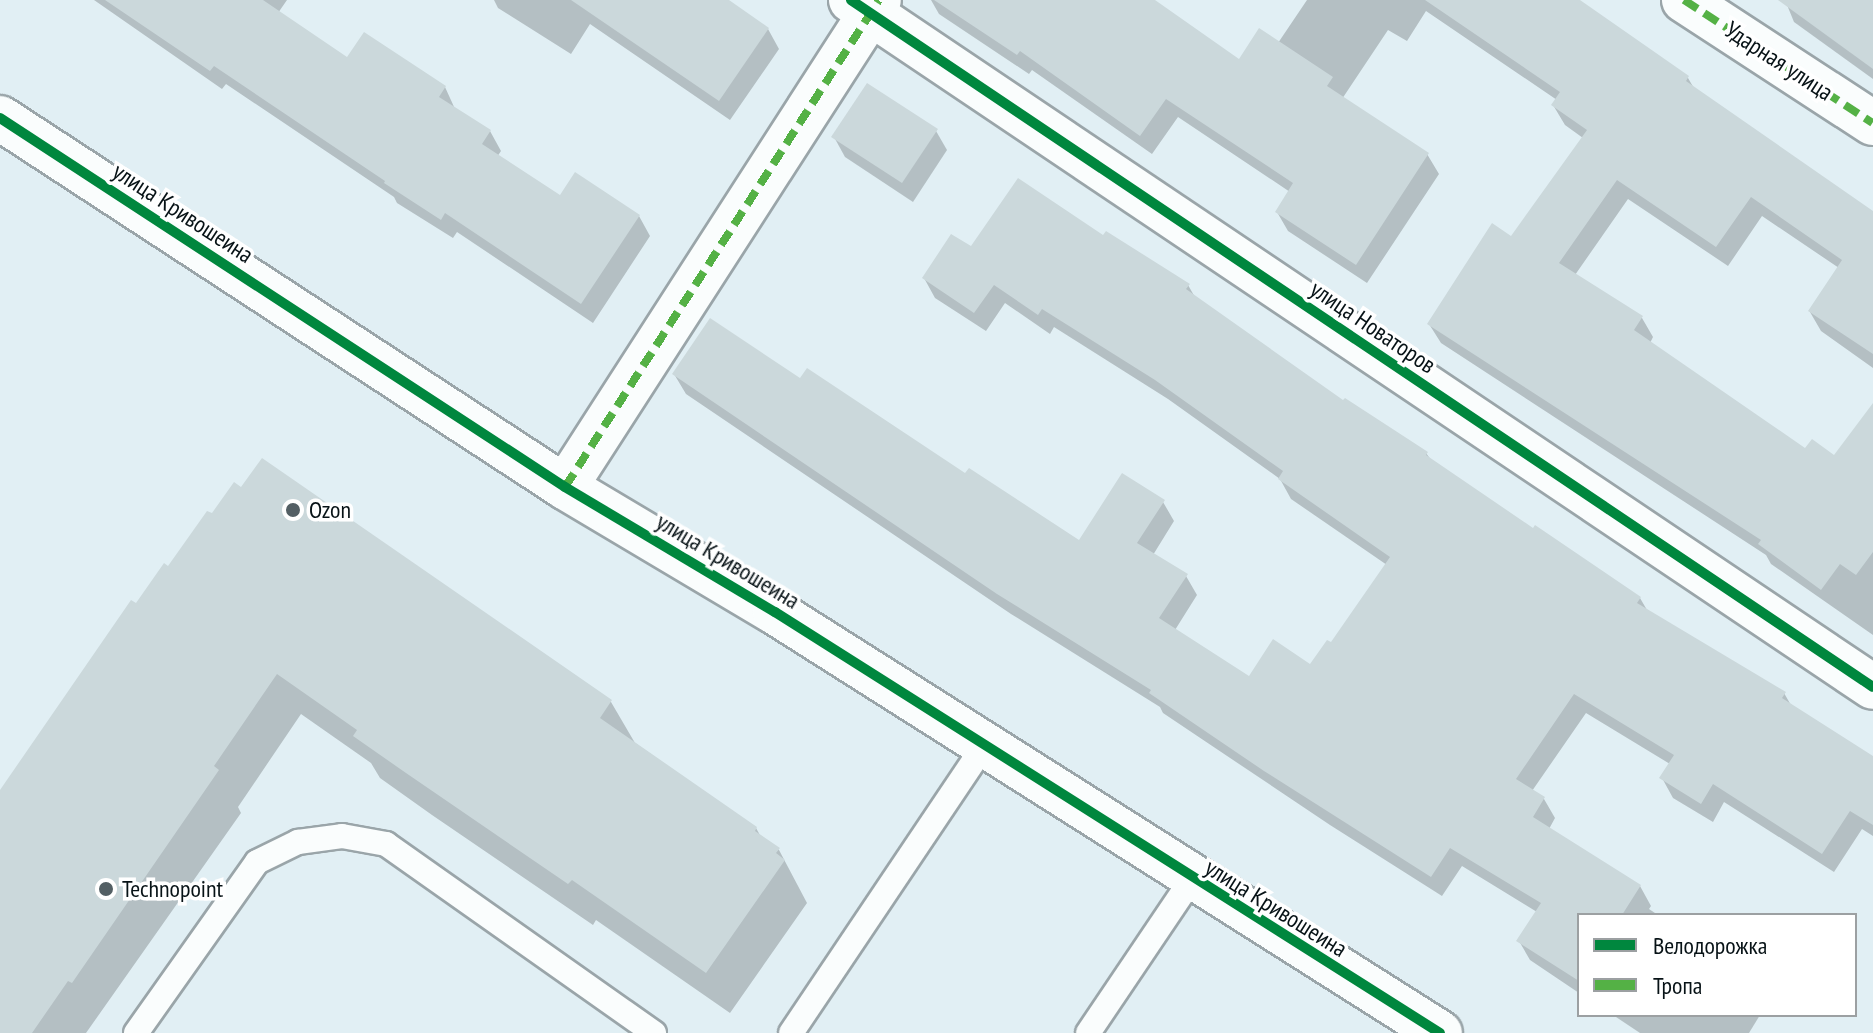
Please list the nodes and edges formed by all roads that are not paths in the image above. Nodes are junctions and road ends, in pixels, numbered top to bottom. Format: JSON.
{"nodes":[{"id":1,"x":1684,"y":0,"type":"edge"},
{"id":2,"x":867,"y":4,"type":"edge"},
{"id":3,"x":0,"y":118,"type":"edge"},
{"id":4,"x":1873,"y":123,"type":"edge"},
{"id":5,"x":565,"y":487,"type":"junction"},
{"id":6,"x":1873,"y":687,"type":"edge"},
{"id":7,"x":984,"y":746,"type":"junction"},
{"id":8,"x":1192,"y":879,"type":"junction"},
{"id":9,"x":136,"y":1033,"type":"edge"},
{"id":10,"x":654,"y":1033,"type":"edge"},
{"id":11,"x":791,"y":1033,"type":"edge"},
{"id":12,"x":1088,"y":1033,"type":"edge"},
{"id":13,"x":1440,"y":1033,"type":"edge"}],
"edges":[{"from":1,"to":4,"type":"street","name":"Ударная улица"},
{"from":2,"to":5,"type":"street"},
{"from":2,"to":6,"type":"street","name":"улица Новаторов"},
{"from":3,"to":5,"type":"street","name":"улица Кривошеина"},
{"from":5,"to":7,"type":"street","name":"улица Кривошеина"},
{"from":7,"to":8,"type":"street","name":"улица Кривошеина"},
{"from":7,"to":11,"type":"lane"},
{"from":8,"to":12,"type":"lane"},
{"from":8,"to":13,"type":"street","name":"улица Кривошеина"},
{"from":9,"to":10,"type":"lane"}]}
